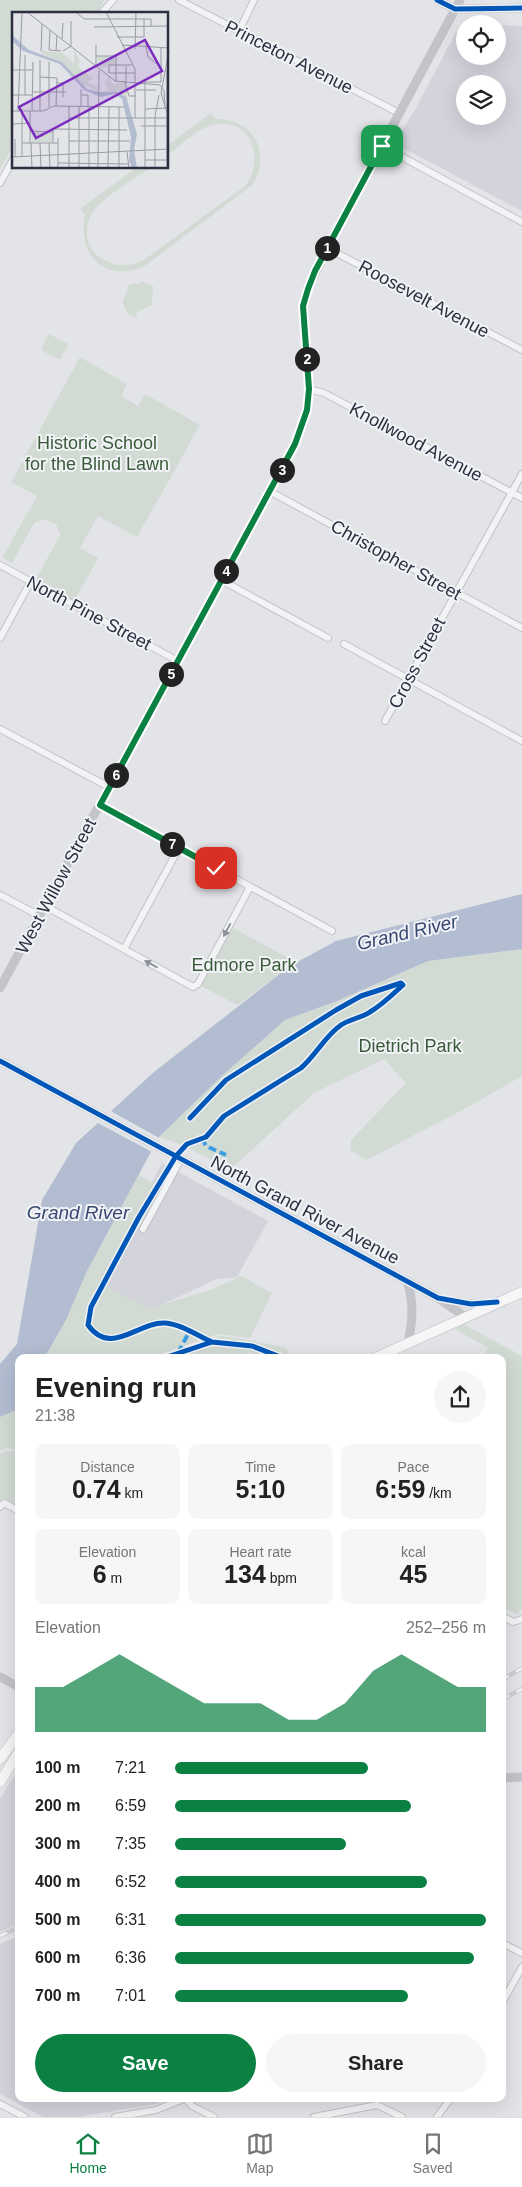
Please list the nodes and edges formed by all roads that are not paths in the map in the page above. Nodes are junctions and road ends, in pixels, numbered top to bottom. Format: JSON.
{"nodes":[{"id":1,"x":113,"y":0,"type":"edge"},
{"id":2,"x":179,"y":0,"type":"edge"},
{"id":3,"x":254,"y":0,"type":"edge"},
{"id":4,"x":437,"y":0,"type":"edge"},
{"id":5,"x":460,"y":0,"type":"edge"},
{"id":6,"x":522,"y":8,"type":"edge"},
{"id":7,"x":454,"y":9,"type":"junction"},
{"id":8,"x":103,"y":12,"type":"edge"},
{"id":9,"x":239,"y":31,"type":"junction"},
{"id":10,"x":399,"y":113,"type":"junction"},
{"id":11,"x":382,"y":146,"type":"junction"},
{"id":12,"x":12,"y":162,"type":"edge"},
{"id":13,"x":0,"y":183,"type":"edge"},
{"id":14,"x":522,"y":222,"type":"edge"},
{"id":15,"x":327,"y":248,"type":"junction"},
{"id":16,"x":522,"y":350,"type":"edge"},
{"id":17,"x":309,"y":389,"type":"junction"},
{"id":18,"x":522,"y":474,"type":"edge"},
{"id":19,"x":271,"y":492,"type":"junction"},
{"id":20,"x":512,"y":493,"type":"junction"},
{"id":21,"x":522,"y":498,"type":"edge"},
{"id":22,"x":0,"y":565,"type":"edge"},
{"id":23,"x":221,"y":580,"type":"junction"},
{"id":24,"x":31,"y":581,"type":"junction"},
{"id":25,"x":455,"y":592,"type":"junction"},
{"id":26,"x":522,"y":628,"type":"edge"},
{"id":27,"x":0,"y":638,"type":"edge"},
{"id":28,"x":328,"y":638,"type":"dead end"},
{"id":29,"x":344,"y":644,"type":"dead end"},
{"id":30,"x":178,"y":661,"type":"junction"},
{"id":31,"x":408,"y":679,"type":"junction"},
{"id":32,"x":385,"y":721,"type":"dead end"},
{"id":33,"x":0,"y":729,"type":"edge"},
{"id":34,"x":522,"y":741,"type":"edge"},
{"id":35,"x":109,"y":788,"type":"junction"},
{"id":36,"x":100,"y":805,"type":"junction"},
{"id":37,"x":179,"y":848,"type":"junction"},
{"id":38,"x":250,"y":887,"type":"junction"},
{"id":39,"x":0,"y":895,"type":"edge"},
{"id":40,"x":45,"y":906,"type":"junction"},
{"id":41,"x":40,"y":916,"type":"junction"},
{"id":42,"x":332,"y":931,"type":"dead end"},
{"id":43,"x":124,"y":949,"type":"junction"},
{"id":44,"x":0,"y":988,"type":"edge"},
{"id":45,"x":0,"y":1061,"type":"edge"},
{"id":46,"x":181,"y":1159,"type":"junction"},
{"id":47,"x":143,"y":1229,"type":"dead end"},
{"id":48,"x":407,"y":1281,"type":"junction"},
{"id":49,"x":521,"y":1293,"type":"edge"},
{"id":50,"x":438,"y":1298,"type":"junction"},
{"id":51,"x":498,"y":1302,"type":"junction"},
{"id":52,"x":464,"y":1316,"type":"junction"},
{"id":53,"x":408,"y":1342,"type":"junction"},
{"id":54,"x":382,"y":1354,"type":"edge"},
{"id":55,"x":2,"y":1505,"type":"edge"},
{"id":56,"x":15,"y":1510,"type":"edge"},
{"id":57,"x":506,"y":1618,"type":"edge"},
{"id":58,"x":522,"y":1619,"type":"edge"},
{"id":59,"x":0,"y":1677,"type":"edge"},
{"id":60,"x":15,"y":1685,"type":"edge"},
{"id":61,"x":15,"y":1738,"type":"edge"},
{"id":62,"x":15,"y":1758,"type":"edge"},
{"id":63,"x":0,"y":1759,"type":"edge"},
{"id":64,"x":522,"y":1777,"type":"edge"},
{"id":65,"x":506,"y":1778,"type":"edge"},
{"id":66,"x":0,"y":1782,"type":"edge"},
{"id":67,"x":506,"y":1945,"type":"edge"},
{"id":68,"x":522,"y":1953,"type":"edge"},
{"id":69,"x":522,"y":1967,"type":"edge"},
{"id":70,"x":506,"y":1996,"type":"edge"},
{"id":71,"x":175,"y":2102,"type":"edge"},
{"id":72,"x":188,"y":2102,"type":"edge"},
{"id":73,"x":448,"y":2102,"type":"edge"},
{"id":74,"x":0,"y":2104,"type":"edge"},
{"id":75,"x":25,"y":2117,"type":"edge"},
{"id":76,"x":115,"y":2117,"type":"edge"},
{"id":77,"x":214,"y":2117,"type":"edge"},
{"id":78,"x":314,"y":2117,"type":"edge"},
{"id":79,"x":402,"y":2117,"type":"edge"},
{"id":80,"x":437,"y":2117,"type":"edge"}],
"edges":[{"from":1,"to":8,"type":"street"},
{"from":2,"to":9,"type":"street","name":"Princeton Avenue"},
{"from":3,"to":9,"type":"street"},
{"from":4,"to":7,"type":"street"},
{"from":5,"to":7,"type":"street","name":"West Willow Street"},
{"from":6,"to":7,"type":"street"},
{"from":7,"to":10,"type":"street","name":"West Willow Street"},
{"from":9,"to":10,"type":"street","name":"Princeton Avenue"},
{"from":10,"to":11,"type":"street","name":"West Willow Street"},
{"from":11,"to":14,"type":"street"},
{"from":11,"to":15,"type":"street","name":"West Willow Street"},
{"from":12,"to":13,"type":"street"},
{"from":15,"to":16,"type":"street","name":"Roosevelt Avenue"},
{"from":15,"to":17,"type":"street","name":"West Willow Street"},
{"from":17,"to":19,"type":"street","name":"West Willow Street"},
{"from":17,"to":20,"type":"street","name":"Knollwood Avenue"},
{"from":18,"to":20,"type":"street","name":"Cross Street"},
{"from":19,"to":23,"type":"street","name":"West Willow Street"},
{"from":19,"to":25,"type":"street","name":"Christopher Street"},
{"from":20,"to":21,"type":"street","name":"Knollwood Avenue"},
{"from":20,"to":25,"type":"street","name":"Cross Street"},
{"from":22,"to":24,"type":"street","name":"North Pine Street"},
{"from":23,"to":28,"type":"street"},
{"from":23,"to":30,"type":"street","name":"West Willow Street"},
{"from":24,"to":27,"type":"street"},
{"from":24,"to":30,"type":"street","name":"North Pine Street"},
{"from":25,"to":26,"type":"street","name":"Christopher Street"},
{"from":25,"to":31,"type":"street","name":"Cross Street"},
{"from":29,"to":31,"type":"street"},
{"from":30,"to":35,"type":"street","name":"West Willow Street"},
{"from":31,"to":32,"type":"street","name":"Cross Street"},
{"from":31,"to":34,"type":"street"},
{"from":33,"to":35,"type":"street"},
{"from":35,"to":36,"type":"street","name":"West Willow Street"},
{"from":36,"to":37,"type":"street"},
{"from":36,"to":40,"type":"street","name":"West Willow Street"},
{"from":37,"to":38,"type":"street"},
{"from":37,"to":43,"type":"street"},
{"from":38,"to":42,"type":"street"},
{"from":38,"to":43,"type":"street","one_way":true},
{"from":39,"to":41,"type":"street"},
{"from":40,"to":41,"type":"street","name":"West Willow Street"},
{"from":40,"to":43,"type":"street"},
{"from":41,"to":44,"type":"street","name":"West Willow Street"},
{"from":45,"to":46,"type":"street","name":"North Grand River Avenue"},
{"from":46,"to":47,"type":"street"},
{"from":46,"to":48,"type":"street","name":"North Grand River Avenue"},
{"from":48,"to":50,"type":"street","name":"North Grand River Avenue"},
{"from":48,"to":53,"type":"street","name":"North Grand River Avenue"},
{"from":49,"to":51,"type":"main road"},
{"from":50,"to":51,"type":"street"},
{"from":50,"to":52,"type":"street","name":"North Grand River Avenue"},
{"from":51,"to":52,"type":"main road"},
{"from":52,"to":53,"type":"main road"},
{"from":53,"to":54,"type":"main road"},
{"from":55,"to":56,"type":"street"},
{"from":57,"to":58,"type":"street"},
{"from":59,"to":60,"type":"street"},
{"from":61,"to":63,"type":"main road"},
{"from":62,"to":66,"type":"main road"},
{"from":64,"to":65,"type":"street"},
{"from":67,"to":68,"type":"street"},
{"from":69,"to":70,"type":"street"},
{"from":71,"to":76,"type":"street"},
{"from":72,"to":77,"type":"street"},
{"from":73,"to":80,"type":"street"},
{"from":74,"to":75,"type":"street"},
{"from":78,"to":79,"type":"street"}]}
